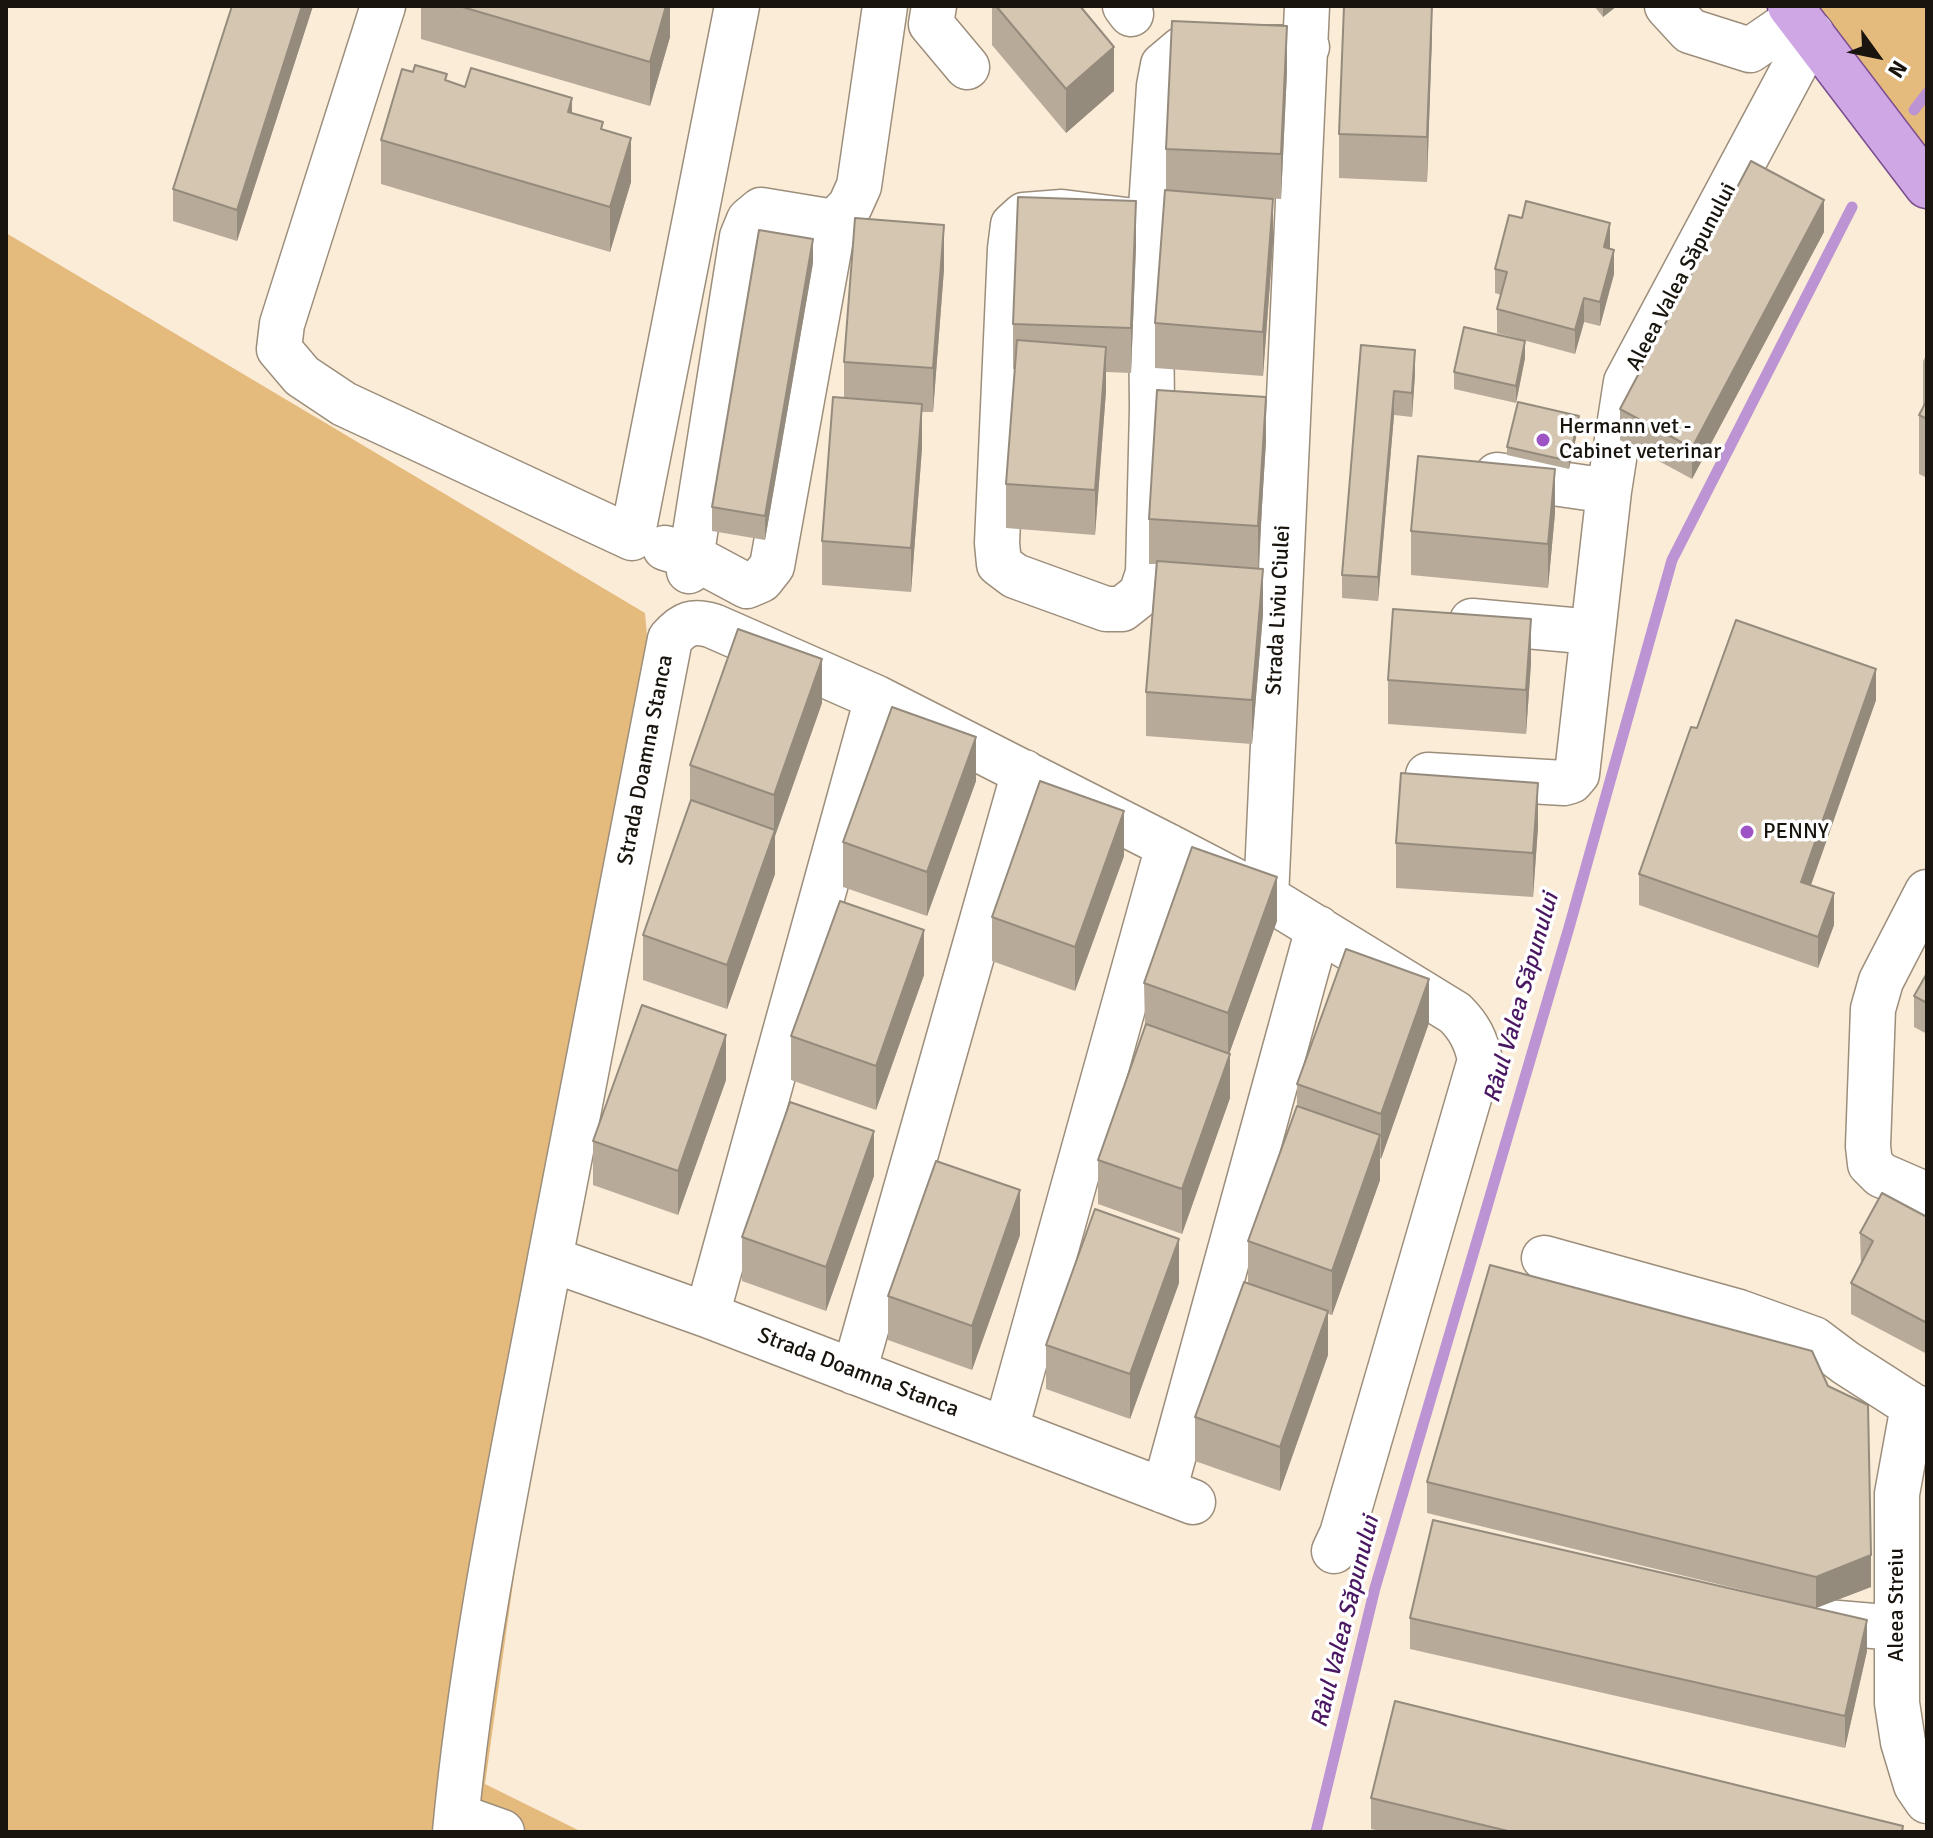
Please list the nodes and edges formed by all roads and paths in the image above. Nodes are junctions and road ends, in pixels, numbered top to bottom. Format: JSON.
{"nodes":[{"id":1,"x":383,"y":6,"type":"edge"},
{"id":2,"x":737,"y":6,"type":"edge"},
{"id":3,"x":885,"y":6,"type":"edge"},
{"id":4,"x":934,"y":6,"type":"edge"},
{"id":5,"x":1667,"y":6,"type":"edge"},
{"id":6,"x":1800,"y":19,"type":"edge"},
{"id":7,"x":1307,"y":26,"type":"edge"},
{"id":8,"x":967,"y":67,"type":"dead end"},
{"id":9,"x":1927,"y":186,"type":"edge"},
{"id":10,"x":834,"y":222,"type":"junction"},
{"id":11,"x":1150,"y":223,"type":"junction"},
{"id":12,"x":1152,"y":408,"type":"junction"},
{"id":13,"x":1198,"y":409,"type":"edge"},
{"id":14,"x":1243,"y":411,"type":"edge"},
{"id":15,"x":1288,"y":412,"type":"junction"},
{"id":16,"x":1452,"y":469,"type":"edge"},
{"id":17,"x":1609,"y":491,"type":"junction"},
{"id":18,"x":632,"y":538,"type":"junction"},
{"id":19,"x":690,"y":563,"type":"junction"},
{"id":20,"x":1437,"y":617,"type":"edge"},
{"id":21,"x":1593,"y":632,"type":"junction"},
{"id":22,"x":877,"y":698,"type":"junction"},
{"id":23,"x":1024,"y":772,"type":"junction"},
{"id":24,"x":1428,"y":775,"type":"edge"},
{"id":25,"x":1168,"y":846,"type":"junction"},
{"id":26,"x":1927,"y":892,"type":"edge"},
{"id":27,"x":1266,"y":897,"type":"junction"},
{"id":28,"x":1318,"y":928,"type":"junction"},
{"id":29,"x":1927,"y":1195,"type":"edge"},
{"id":30,"x":1544,"y":1258,"type":"dead end"},
{"id":31,"x":550,"y":1259,"type":"junction"},
{"id":32,"x":707,"y":1315,"type":"junction"},
{"id":33,"x":854,"y":1372,"type":"junction"},
{"id":34,"x":1920,"y":1408,"type":"edge"},
{"id":35,"x":1006,"y":1429,"type":"junction"},
{"id":36,"x":1334,"y":1551,"type":"dead end"},
{"id":37,"x":1766,"y":1606,"type":"edge"},
{"id":38,"x":1897,"y":1628,"type":"junction"},
{"id":39,"x":1927,"y":1801,"type":"edge"},
{"id":40,"x":456,"y":1824,"type":"edge"},
{"id":41,"x":502,"y":1832,"type":"edge"}],
"edges":[{"from":1,"to":18,"type":"street"},
{"from":2,"to":18,"type":"street"},
{"from":3,"to":10,"type":"street"},
{"from":4,"to":8,"type":"street"},
{"from":5,"to":6,"type":"street"},
{"from":6,"to":9,"type":"main road"},
{"from":6,"to":17,"type":"street","name":"Aleea Valea Săpunului"},
{"from":7,"to":11,"type":"street","name":"Strada Liviu Ciulei"},
{"from":7,"to":15,"type":"street","name":"Strada Liviu Ciulei"},
{"from":10,"to":19,"type":"street"},
{"from":10,"to":19,"type":"street"},
{"from":11,"to":12,"type":"street","name":"Strada Liviu Ciulei"},
{"from":11,"to":12,"type":"street","name":"Strada Liviu Ciulei"},
{"from":12,"to":13,"type":"street"},
{"from":14,"to":15,"type":"street"},
{"from":15,"to":27,"type":"street","name":"Strada Liviu Ciulei"},
{"from":16,"to":17,"type":"street"},
{"from":17,"to":21,"type":"street","name":"Aleea Valea Săpunului"},
{"from":18,"to":19,"type":"street"},
{"from":20,"to":21,"type":"street"},
{"from":21,"to":24,"type":"street","name":"Aleea Valea Săpunului"},
{"from":22,"to":23,"type":"street"},
{"from":22,"to":31,"type":"street","name":"Strada Doamna Stanca"},
{"from":22,"to":32,"type":"street"},
{"from":23,"to":25,"type":"street"},
{"from":23,"to":33,"type":"street"},
{"from":25,"to":27,"type":"street"},
{"from":25,"to":35,"type":"street"},
{"from":26,"to":29,"type":"street"},
{"from":27,"to":28,"type":"street"},
{"from":28,"to":35,"type":"street","name":"Strada Doamna Stanca"},
{"from":28,"to":36,"type":"street"},
{"from":30,"to":34,"type":"street","name":"Aleea Streiu"},
{"from":31,"to":32,"type":"street","name":"Strada Doamna Stanca"},
{"from":31,"to":40,"type":"street","name":"Strada Doamna Stanca"},
{"from":32,"to":33,"type":"street","name":"Strada Doamna Stanca"},
{"from":33,"to":35,"type":"street","name":"Strada Doamna Stanca"},
{"from":34,"to":38,"type":"street","name":"Aleea Streiu"},
{"from":37,"to":38,"type":"street"},
{"from":38,"to":39,"type":"street","name":"Aleea Streiu"},
{"from":40,"to":41,"type":"street"}]}
